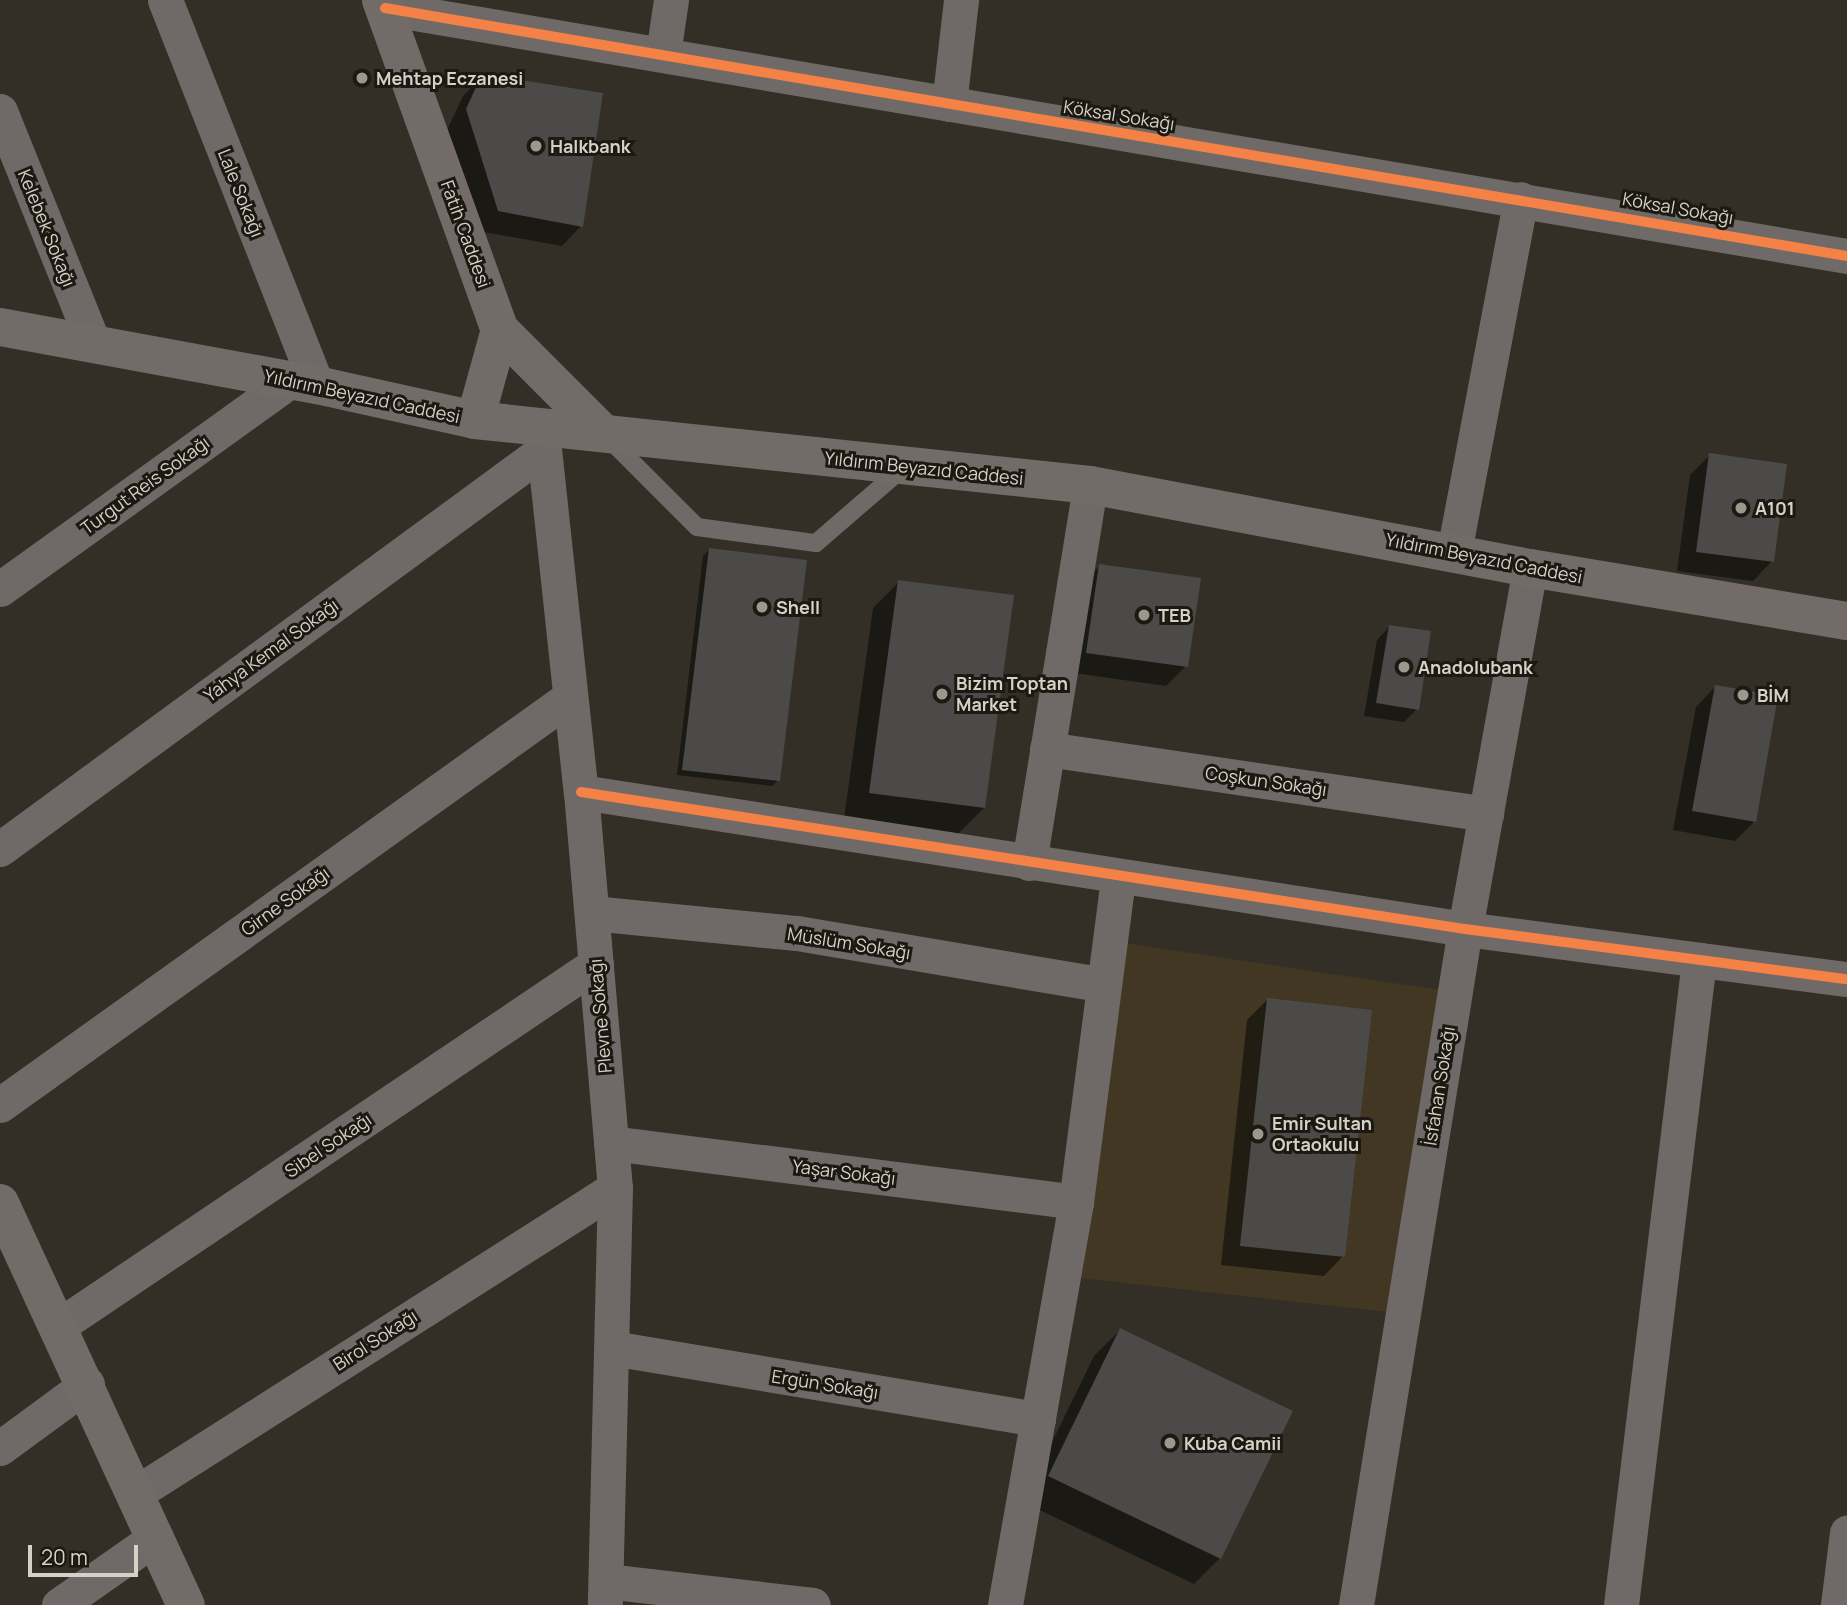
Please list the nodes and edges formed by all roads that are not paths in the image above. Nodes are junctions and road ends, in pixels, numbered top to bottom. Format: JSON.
{"nodes":[{"id":1,"x":165,"y":0,"type":"edge"},
{"id":2,"x":671,"y":0,"type":"edge"},
{"id":3,"x":961,"y":0,"type":"edge"},
{"id":4,"x":383,"y":4,"type":"edge"},
{"id":5,"x":663,"y":54,"type":"junction"},
{"id":6,"x":949,"y":104,"type":"junction"},
{"id":7,"x":0,"y":111,"type":"edge"},
{"id":8,"x":1521,"y":199,"type":"junction"},
{"id":9,"x":1847,"y":256,"type":"edge"},
{"id":10,"x":0,"y":327,"type":"edge"},
{"id":11,"x":500,"y":330,"type":"junction"},
{"id":12,"x":94,"y":345,"type":"junction"},
{"id":13,"x":304,"y":383,"type":"junction"},
{"id":14,"x":475,"y":420,"type":"junction"},
{"id":15,"x":603,"y":433,"type":"junction"},
{"id":16,"x":543,"y":440,"type":"junction"},
{"id":17,"x":904,"y":467,"type":"junction"},
{"id":18,"x":1090,"y":485,"type":"junction"},
{"id":19,"x":1454,"y":552,"type":"junction"},
{"id":20,"x":1530,"y":568,"type":"junction"},
{"id":21,"x":0,"y":589,"type":"edge"},
{"id":22,"x":1847,"y":621,"type":"edge"},
{"id":23,"x":570,"y":698,"type":"junction"},
{"id":24,"x":1047,"y":749,"type":"junction"},
{"id":25,"x":581,"y":792,"type":"junction"},
{"id":26,"x":1486,"y":814,"type":"junction"},
{"id":27,"x":0,"y":849,"type":"edge"},
{"id":28,"x":1028,"y":863,"type":"junction"},
{"id":29,"x":1118,"y":877,"type":"junction"},
{"id":30,"x":592,"y":913,"type":"junction"},
{"id":31,"x":1465,"y":929,"type":"junction"},
{"id":32,"x":1699,"y":960,"type":"junction"},
{"id":33,"x":596,"y":964,"type":"junction"},
{"id":34,"x":1847,"y":979,"type":"edge"},
{"id":35,"x":1104,"y":985,"type":"junction"},
{"id":36,"x":0,"y":1105,"type":"edge"},
{"id":37,"x":611,"y":1143,"type":"junction"},
{"id":38,"x":615,"y":1188,"type":"junction"},
{"id":39,"x":1076,"y":1202,"type":"junction"},
{"id":40,"x":4,"y":1223,"type":"edge"},
{"id":41,"x":60,"y":1325,"type":"junction"},
{"id":42,"x":612,"y":1348,"type":"junction"},
{"id":43,"x":87,"y":1384,"type":"junction"},
{"id":44,"x":1038,"y":1419,"type":"junction"},
{"id":45,"x":0,"y":1448,"type":"edge"},
{"id":46,"x":136,"y":1493,"type":"junction"},
{"id":47,"x":1847,"y":1533,"type":"edge"},
{"id":48,"x":156,"y":1537,"type":"junction"},
{"id":49,"x":606,"y":1593,"type":"edge"},
{"id":50,"x":59,"y":1605,"type":"edge"},
{"id":51,"x":186,"y":1605,"type":"edge"},
{"id":52,"x":813,"y":1605,"type":"edge"},
{"id":53,"x":1005,"y":1605,"type":"edge"},
{"id":54,"x":1356,"y":1605,"type":"edge"},
{"id":55,"x":1621,"y":1605,"type":"edge"},
{"id":56,"x":1838,"y":1605,"type":"edge"}],
"edges":[{"from":1,"to":13,"type":"street","name":"Lale Sokağı"},
{"from":2,"to":5,"type":"street"},
{"from":3,"to":6,"type":"street"},
{"from":4,"to":5,"type":"street","name":"Köksal Sokağı"},
{"from":4,"to":11,"type":"main road","name":"Fatih Caddesi"},
{"from":5,"to":6,"type":"street","name":"Köksal Sokağı"},
{"from":6,"to":8,"type":"street","name":"Köksal Sokağı"},
{"from":7,"to":12,"type":"street","name":"Kelebek Sokağı"},
{"from":8,"to":9,"type":"street","name":"Köksal Sokağı"},
{"from":8,"to":19,"type":"street"},
{"from":10,"to":12,"type":"main road","name":"Yıldırım Beyazıd Caddesi"},
{"from":11,"to":14,"type":"main road"},
{"from":11,"to":15,"type":"main road","name":"Fatih Caddesi"},
{"from":12,"to":13,"type":"main road","name":"Yıldırım Beyazıd Caddesi"},
{"from":13,"to":14,"type":"main road","name":"Yıldırım Beyazıd Caddesi"},
{"from":13,"to":21,"type":"street","name":"Turgut Reis Sokağı"},
{"from":14,"to":16,"type":"main road","name":"Yıldırım Beyazıd Caddesi"},
{"from":15,"to":16,"type":"main road","name":"Yıldırım Beyazıd Caddesi"},
{"from":15,"to":17,"type":"main road","name":"Yıldırım Beyazıd Caddesi"},
{"from":15,"to":17,"type":"lane"},
{"from":16,"to":23,"type":"street","name":"Plevne Sokağı"},
{"from":16,"to":27,"type":"street","name":"Yahya Kemal Sokağı"},
{"from":17,"to":18,"type":"main road","name":"Yıldırım Beyazıd Caddesi"},
{"from":18,"to":19,"type":"main road","name":"Yıldırım Beyazıd Caddesi"},
{"from":18,"to":24,"type":"street"},
{"from":19,"to":20,"type":"main road","name":"Yıldırım Beyazıd Caddesi"},
{"from":20,"to":22,"type":"main road","name":"Yıldırım Beyazıd Caddesi"},
{"from":20,"to":26,"type":"street","name":"İsfahan Sokağı"},
{"from":23,"to":25,"type":"street","name":"Plevne Sokağı"},
{"from":23,"to":36,"type":"street","name":"Girne Sokağı"},
{"from":24,"to":26,"type":"street","name":"Coşkun Sokağı"},
{"from":24,"to":28,"type":"street"},
{"from":25,"to":28,"type":"street"},
{"from":25,"to":30,"type":"street","name":"Plevne Sokağı"},
{"from":26,"to":31,"type":"street","name":"İsfahan Sokağı"},
{"from":28,"to":29,"type":"street"},
{"from":29,"to":31,"type":"street"},
{"from":29,"to":35,"type":"street"},
{"from":30,"to":33,"type":"street","name":"Plevne Sokağı"},
{"from":30,"to":35,"type":"street","name":"Müslüm Sokağı"},
{"from":31,"to":32,"type":"street"},
{"from":31,"to":54,"type":"street","name":"İsfahan Sokağı"},
{"from":32,"to":34,"type":"street"},
{"from":32,"to":55,"type":"street"},
{"from":33,"to":37,"type":"street","name":"Plevne Sokağı"},
{"from":33,"to":41,"type":"street","name":"Sibel Sokağı"},
{"from":35,"to":39,"type":"street"},
{"from":37,"to":38,"type":"street","name":"Plevne Sokağı"},
{"from":37,"to":39,"type":"street","name":"Yaşar Sokağı"},
{"from":38,"to":42,"type":"street","name":"Plevne Sokağı"},
{"from":38,"to":46,"type":"street","name":"Birol Sokağı"},
{"from":39,"to":44,"type":"street"},
{"from":40,"to":41,"type":"main road"},
{"from":41,"to":43,"type":"main road"},
{"from":42,"to":44,"type":"street","name":"Ergün Sokağı"},
{"from":42,"to":49,"type":"street","name":"Plevne Sokağı"},
{"from":43,"to":45,"type":"street"},
{"from":43,"to":46,"type":"main road"},
{"from":44,"to":53,"type":"street"},
{"from":46,"to":48,"type":"main road"},
{"from":47,"to":56,"type":"street"},
{"from":48,"to":50,"type":"street"},
{"from":48,"to":51,"type":"main road"},
{"from":49,"to":52,"type":"street"}]}
